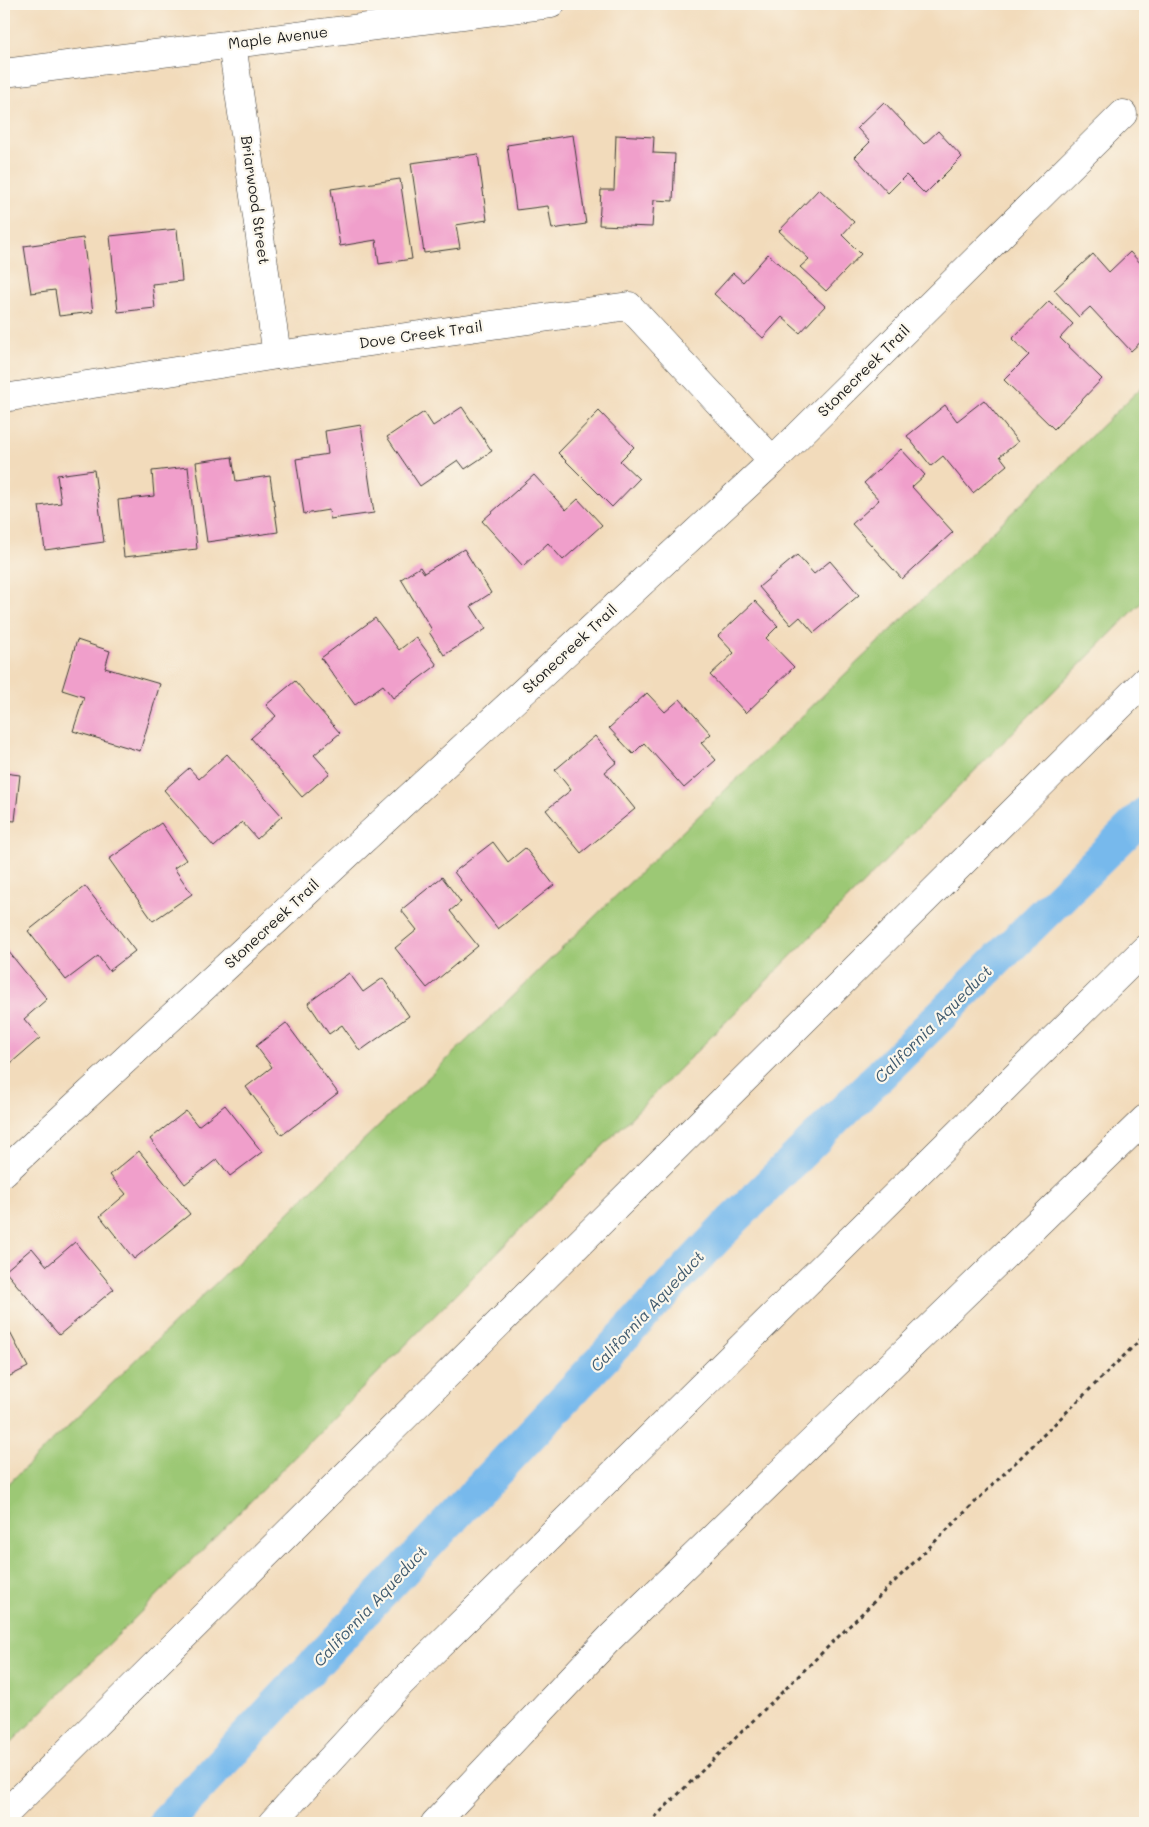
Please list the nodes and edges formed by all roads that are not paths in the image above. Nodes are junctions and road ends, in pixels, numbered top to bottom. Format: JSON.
{"nodes":[{"id":1,"x":551,"y":4,"type":"edge"},
{"id":2,"x":232,"y":44,"type":"junction"},
{"id":3,"x":4,"y":73,"type":"edge"},
{"id":4,"x":1123,"y":114,"type":"dead end"},
{"id":5,"x":277,"y":355,"type":"junction"},
{"id":6,"x":4,"y":398,"type":"edge"},
{"id":7,"x":774,"y":461,"type":"junction"},
{"id":8,"x":1145,"y":681,"type":"edge"},
{"id":9,"x":1145,"y":949,"type":"edge"},
{"id":10,"x":1145,"y":1119,"type":"edge"},
{"id":11,"x":4,"y":1172,"type":"edge"},
{"id":12,"x":4,"y":1815,"type":"edge"},
{"id":13,"x":272,"y":1823,"type":"edge"},
{"id":14,"x":435,"y":1823,"type":"edge"}],
"edges":[{"from":1,"to":2,"type":"street","name":"Maple Avenue"},
{"from":2,"to":3,"type":"street","name":"Maple Avenue"},
{"from":2,"to":5,"type":"street","name":"Briarwood Street"},
{"from":4,"to":7,"type":"street","name":"Stonecreek Trail"},
{"from":5,"to":6,"type":"street","name":"Dove Creek Trail"},
{"from":5,"to":7,"type":"street","name":"Dove Creek Trail"},
{"from":7,"to":11,"type":"street","name":"Stonecreek Trail"},
{"from":8,"to":12,"type":"street"},
{"from":9,"to":13,"type":"street"},
{"from":10,"to":14,"type":"street"}]}
